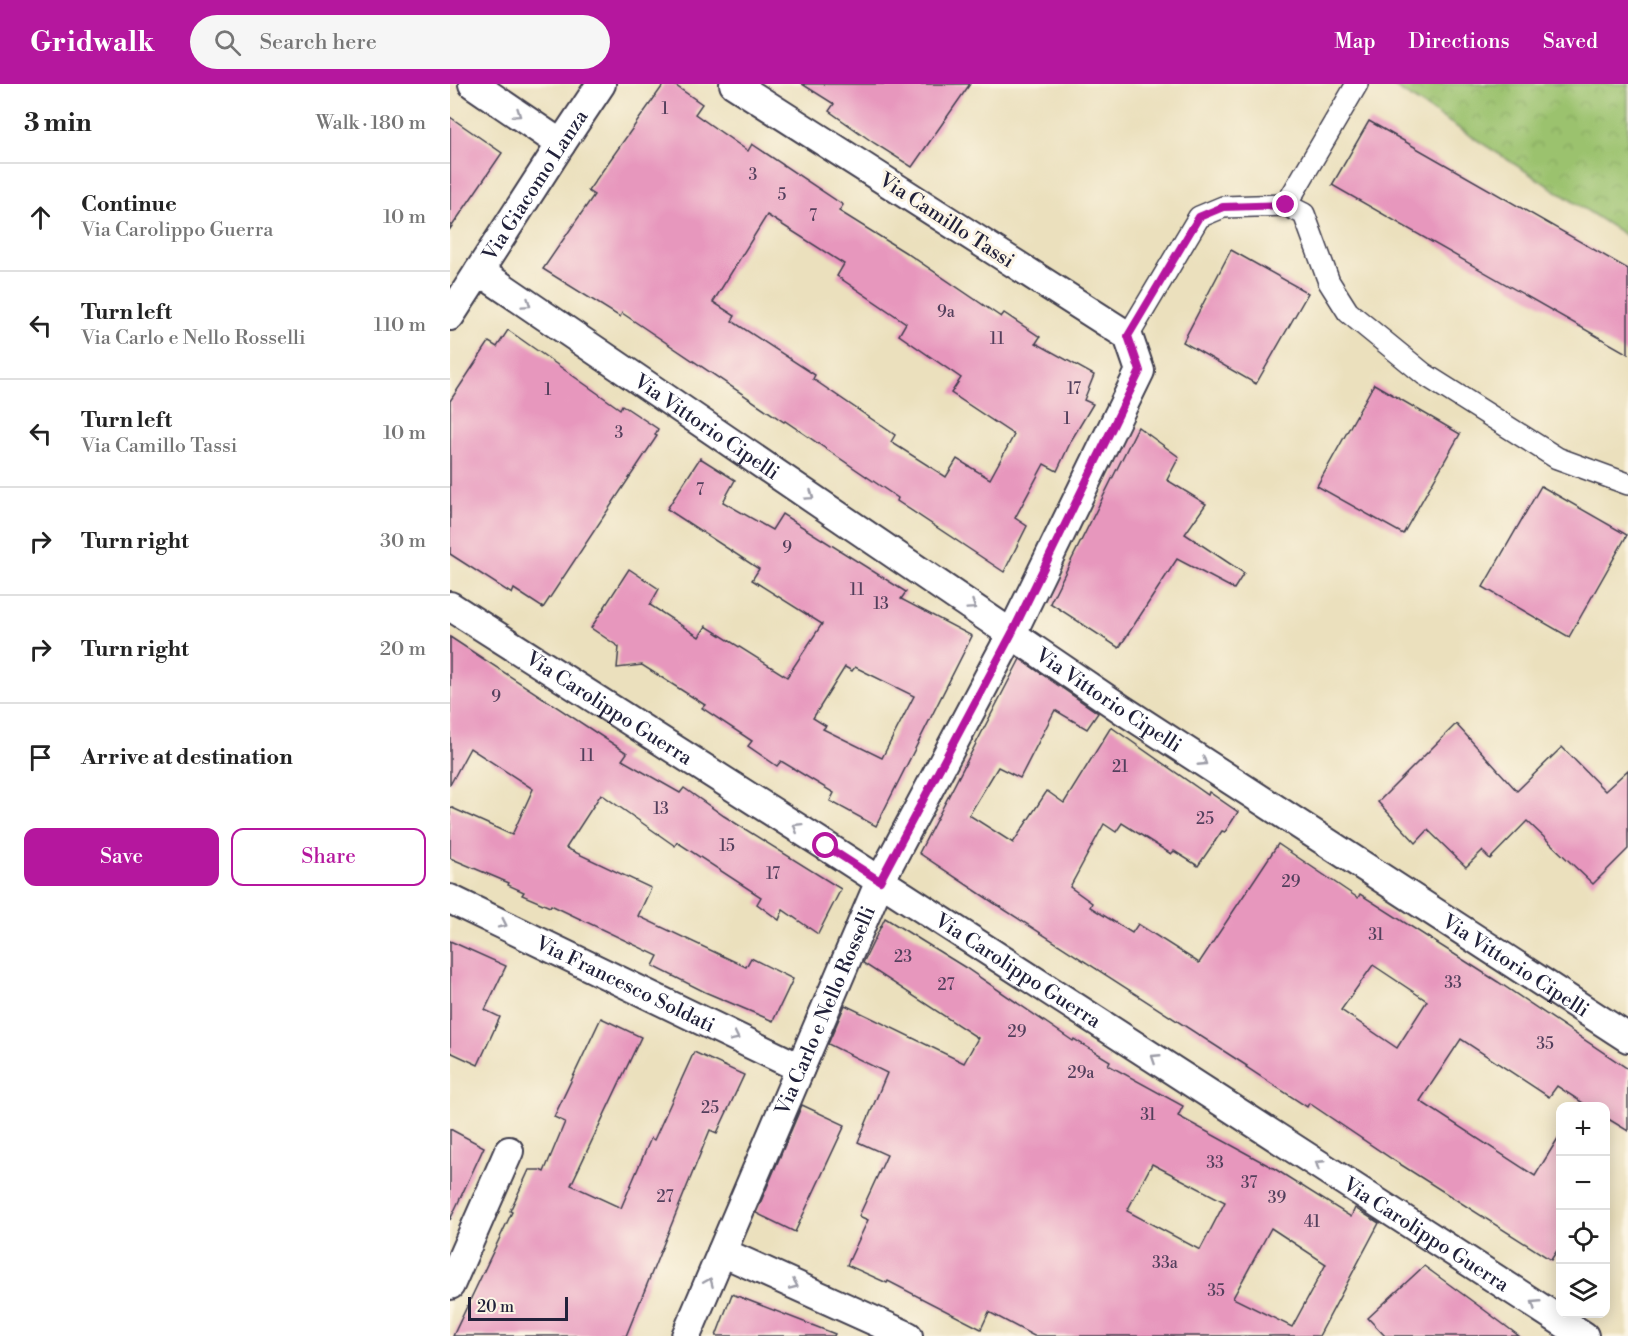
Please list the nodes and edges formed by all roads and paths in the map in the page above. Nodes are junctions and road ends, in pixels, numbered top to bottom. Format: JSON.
{"nodes":[{"id":1,"x":472,"y":84,"type":"edge"},
{"id":2,"x":602,"y":84,"type":"edge"},
{"id":3,"x":734,"y":84,"type":"edge"},
{"id":4,"x":1357,"y":84,"type":"edge"},
{"id":5,"x":561,"y":144,"type":"junction"},
{"id":6,"x":1286,"y":205,"type":"junction"},
{"id":7,"x":479,"y":272,"type":"junction"},
{"id":8,"x":450,"y":316,"type":"edge"},
{"id":9,"x":1128,"y":336,"type":"junction"},
{"id":10,"x":1628,"y":484,"type":"edge"},
{"id":11,"x":450,"y":606,"type":"edge"},
{"id":12,"x":1012,"y":633,"type":"junction"},
{"id":13,"x":880,"y":881,"type":"junction"},
{"id":14,"x":450,"y":899,"type":"edge"},
{"id":15,"x":1628,"y":1038,"type":"edge"},
{"id":16,"x":800,"y":1068,"type":"junction"},
{"id":17,"x":510,"y":1151,"type":"dead end"},
{"id":18,"x":722,"y":1252,"type":"junction"},
{"id":19,"x":450,"y":1284,"type":"edge"},
{"id":20,"x":686,"y":1336,"type":"edge"},
{"id":21,"x":908,"y":1336,"type":"edge"},
{"id":22,"x":1584,"y":1336,"type":"edge"}],
"edges":[{"from":1,"to":5,"type":"street","one_way":true},
{"from":2,"to":5,"type":"street","name":"Via Giacomo Lanza"},
{"from":3,"to":9,"type":"street","name":"Via Camillo Tassi"},
{"from":4,"to":6,"type":"street"},
{"from":5,"to":7,"type":"street","name":"Via Giacomo Lanza"},
{"from":6,"to":9,"type":"street"},
{"from":6,"to":10,"type":"street"},
{"from":7,"to":8,"type":"street","name":"Via Giacomo Lanza"},
{"from":7,"to":12,"type":"street","name":"Via Vittorio Cipelli","one_way":true},
{"from":9,"to":12,"type":"street","name":"Via Carlo e Nello Rosselli"},
{"from":13,"to":11,"type":"street","name":"Via Carolippo Guerra","one_way":true},
{"from":12,"to":13,"type":"street","name":"Via Carlo e Nello Rosselli"},
{"from":12,"to":15,"type":"street","name":"Via Vittorio Cipelli","one_way":true},
{"from":13,"to":16,"type":"street","name":"Via Carlo e Nello Rosselli"},
{"from":22,"to":13,"type":"street","name":"Via Carolippo Guerra","one_way":true},
{"from":14,"to":16,"type":"street","name":"Via Francesco Soldati","one_way":true},
{"from":16,"to":18,"type":"street","name":"Via Carlo e Nello Rosselli"},
{"from":17,"to":19,"type":"street"},
{"from":20,"to":18,"type":"street","name":"Via Carlo e Nello Rosselli","one_way":true},
{"from":18,"to":21,"type":"street","one_way":true}]}
